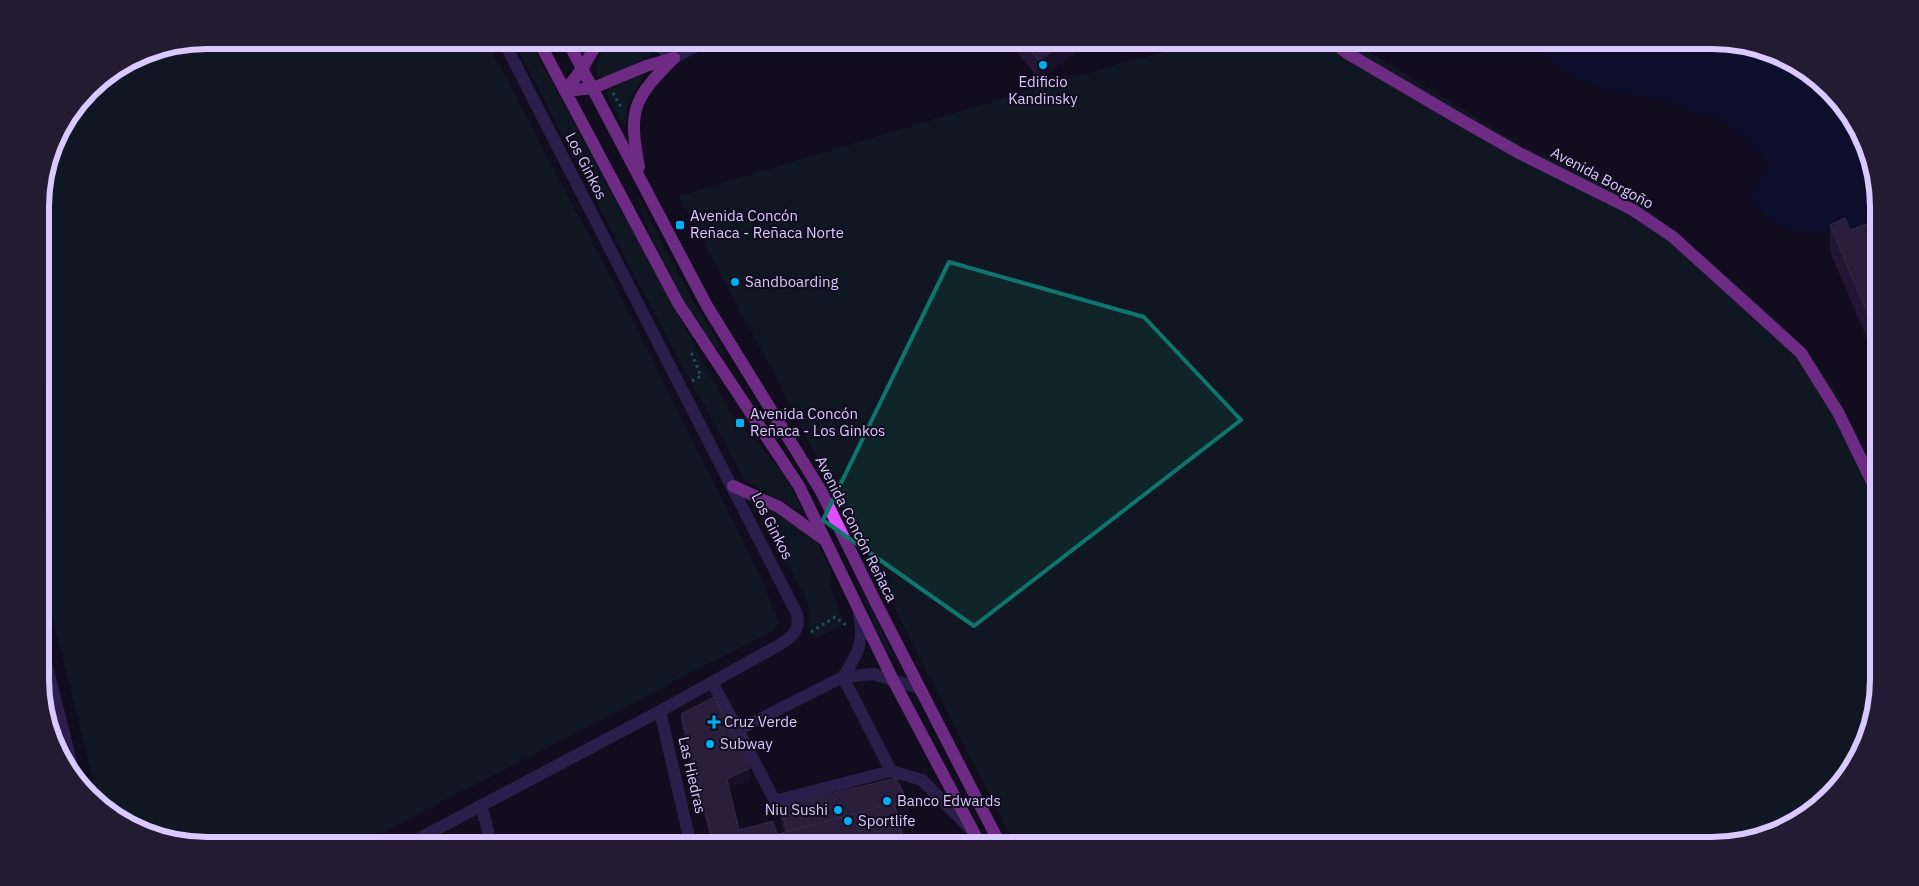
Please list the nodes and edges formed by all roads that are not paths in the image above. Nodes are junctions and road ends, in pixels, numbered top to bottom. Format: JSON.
{"nodes":[{"id":1,"x":508,"y":49,"type":"edge"},
{"id":2,"x":543,"y":49,"type":"edge"},
{"id":3,"x":572,"y":49,"type":"edge"},
{"id":4,"x":594,"y":49,"type":"edge"},
{"id":5,"x":663,"y":49,"type":"edge"},
{"id":6,"x":690,"y":49,"type":"edge"},
{"id":7,"x":1341,"y":49,"type":"edge"},
{"id":8,"x":674,"y":58,"type":"junction"},
{"id":9,"x":582,"y":69,"type":"junction"},
{"id":10,"x":593,"y":88,"type":"junction"},
{"id":11,"x":565,"y":91,"type":"junction"},
{"id":12,"x":642,"y":182,"type":"junction"},
{"id":13,"x":1870,"y":477,"type":"edge"},
{"id":14,"x":733,"y":486,"type":"junction"},
{"id":15,"x":828,"y":543,"type":"junction"},
{"id":16,"x":858,"y":611,"type":"junction"},
{"id":17,"x":49,"y":675,"type":"edge"},
{"id":18,"x":843,"y":677,"type":"junction"},
{"id":19,"x":893,"y":680,"type":"junction"},
{"id":20,"x":712,"y":682,"type":"junction"},
{"id":21,"x":919,"y":688,"type":"junction"},
{"id":22,"x":660,"y":711,"type":"junction"},
{"id":23,"x":738,"y":730,"type":"junction"},
{"id":24,"x":70,"y":758,"type":"edge"},
{"id":25,"x":891,"y":771,"type":"junction"},
{"id":26,"x":481,"y":804,"type":"junction"},
{"id":27,"x":973,"y":830,"type":"junction"},
{"id":28,"x":421,"y":837,"type":"edge"},
{"id":29,"x":490,"y":837,"type":"edge"},
{"id":30,"x":689,"y":837,"type":"edge"},
{"id":31,"x":976,"y":837,"type":"edge"},
{"id":32,"x":996,"y":837,"type":"edge"}],
"edges":[{"from":1,"to":14,"type":"street","name":"Los Ginkos"},
{"from":2,"to":11,"type":"main road","name":"Avenida Concón Reñaca"},
{"from":3,"to":9,"type":"main road","name":"Avenida Concón Reñaca"},
{"from":4,"to":9,"type":"main road"},
{"from":5,"to":8,"type":"street"},
{"from":6,"to":8,"type":"street"},
{"from":7,"to":13,"type":"main road","name":"Avenida Borgoño"},
{"from":8,"to":10,"type":"main road"},
{"from":8,"to":12,"type":"main road"},
{"from":9,"to":10,"type":"main road","name":"Avenida Concón Reñaca"},
{"from":9,"to":11,"type":"main road"},
{"from":10,"to":11,"type":"main road"},
{"from":10,"to":12,"type":"main road","name":"Avenida Concón Reñaca"},
{"from":11,"to":15,"type":"main road","name":"Avenida Concón Reñaca"},
{"from":12,"to":21,"type":"main road","name":"Avenida Concón Reñaca"},
{"from":14,"to":15,"type":"main road"},
{"from":14,"to":20,"type":"street","name":"Los Ginkos"},
{"from":15,"to":16,"type":"main road","name":"Avenida Concón Reñaca"},
{"from":16,"to":18,"type":"street"},
{"from":16,"to":19,"type":"main road","name":"Avenida Concón Reñaca"},
{"from":17,"to":24,"type":"street"},
{"from":18,"to":19,"type":"street"},
{"from":18,"to":23,"type":"street"},
{"from":18,"to":25,"type":"street"},
{"from":19,"to":21,"type":"street"},
{"from":19,"to":27,"type":"main road","name":"Avenida Concón Reñaca"},
{"from":20,"to":22,"type":"street","name":"Los Ginkos"},
{"from":20,"to":23,"type":"street"},
{"from":21,"to":32,"type":"main road","name":"Avenida Concón Reñaca"},
{"from":22,"to":26,"type":"street","name":"Los Ginkos"},
{"from":22,"to":30,"type":"street","name":"Las Hiedras"},
{"from":23,"to":25,"type":"street"},
{"from":25,"to":27,"type":"street"},
{"from":26,"to":28,"type":"street","name":"Los Ginkos"},
{"from":26,"to":29,"type":"street"},
{"from":27,"to":31,"type":"main road","name":"Avenida Concón Reñaca"}]}
